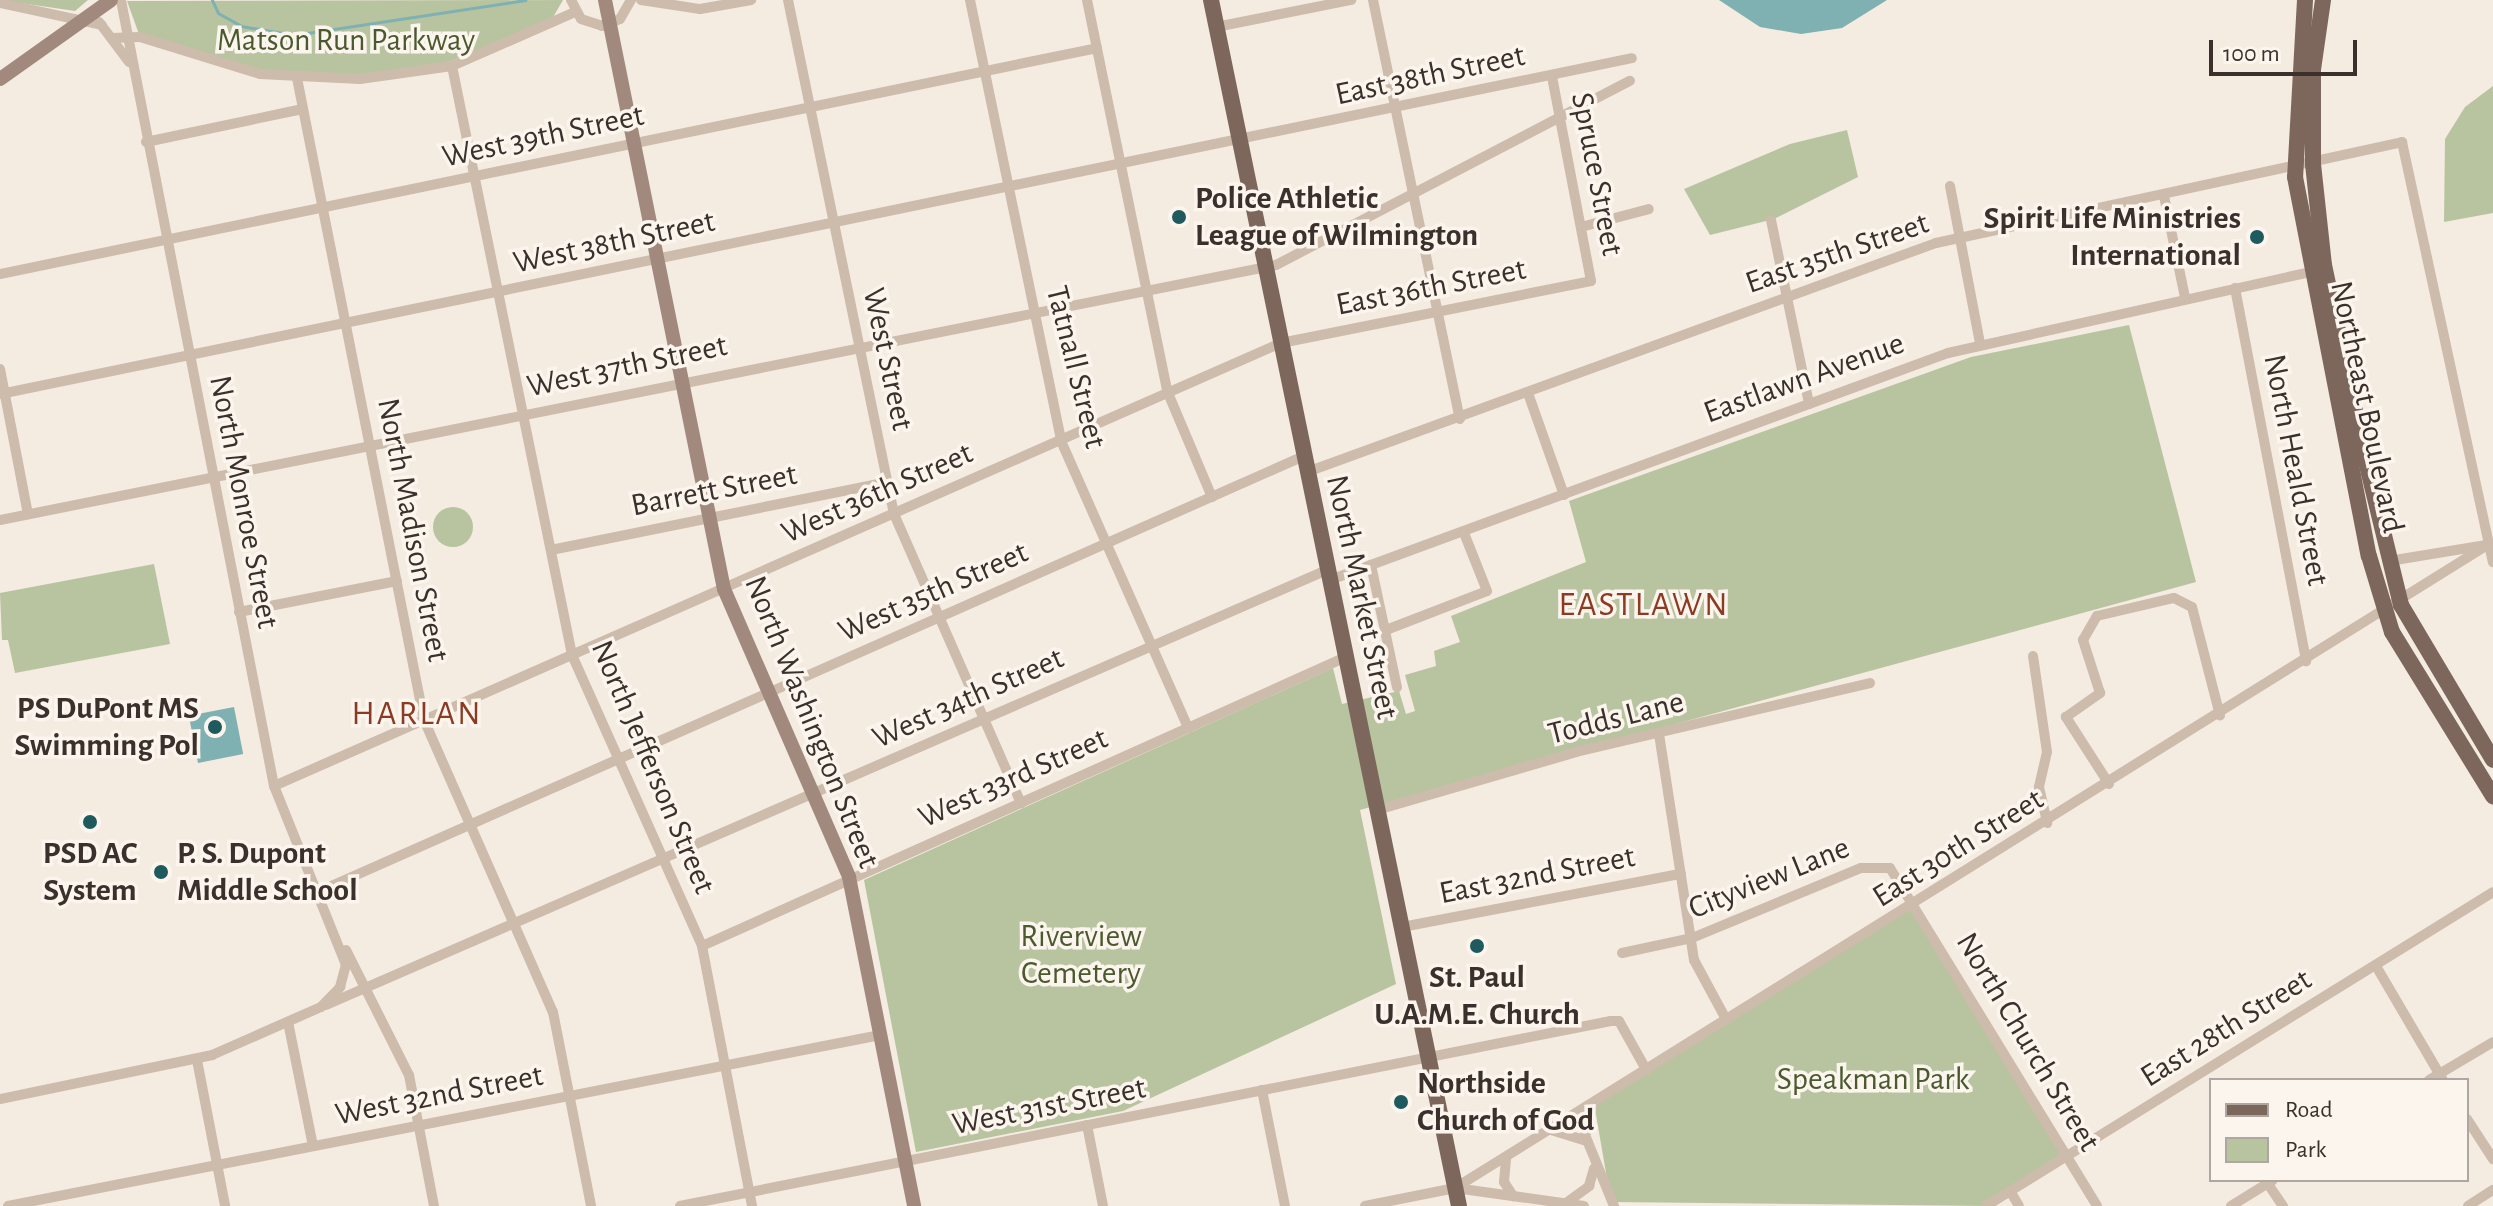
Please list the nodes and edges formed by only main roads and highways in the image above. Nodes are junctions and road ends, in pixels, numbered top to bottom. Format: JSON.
{"nodes":[{"id":1,"x":111,"y":0,"type":"edge"},
{"id":2,"x":598,"y":0,"type":"edge"},
{"id":3,"x":605,"y":0,"type":"edge"},
{"id":4,"x":1211,"y":0,"type":"edge"},
{"id":5,"x":2305,"y":0,"type":"edge"},
{"id":6,"x":2323,"y":0,"type":"edge"},
{"id":7,"x":607,"y":25,"type":"junction"},
{"id":8,"x":0,"y":79,"type":"edge"},
{"id":9,"x":2318,"y":269,"type":"junction"},
{"id":10,"x":2492,"y":755,"type":"edge"},
{"id":11,"x":2493,"y":796,"type":"edge"},
{"id":12,"x":914,"y":1206,"type":"edge"},
{"id":13,"x":1459,"y":1206,"type":"edge"}],
"edges":[{"from":1,"to":8,"type":"main road"},
{"from":2,"to":7,"type":"main road","name":"North Washington Street"},
{"from":3,"to":7,"type":"main road","name":"North Washington Street"},
{"from":4,"to":13,"type":"main road","name":"North Market Street"},
{"from":5,"to":9,"type":"main road"},
{"from":6,"to":9,"type":"main road"},
{"from":7,"to":12,"type":"main road","name":"North Washington Street"},
{"from":9,"to":10,"type":"main road"},
{"from":9,"to":11,"type":"main road","name":"Northeast Boulevard"}]}
